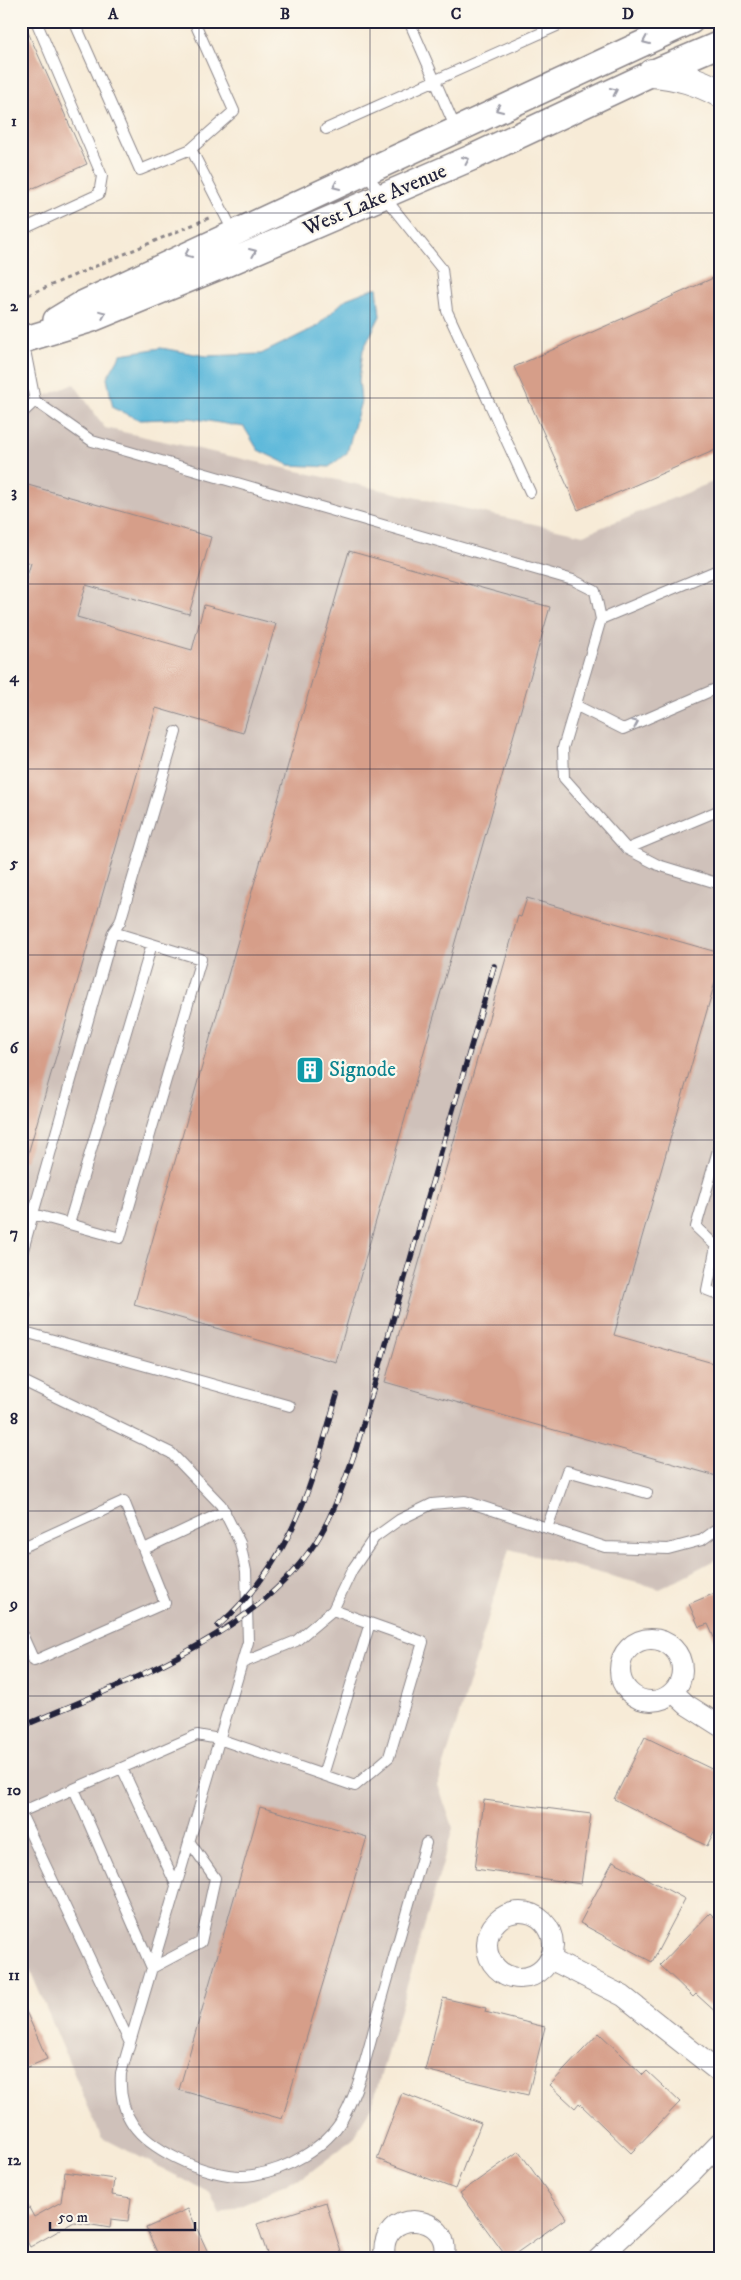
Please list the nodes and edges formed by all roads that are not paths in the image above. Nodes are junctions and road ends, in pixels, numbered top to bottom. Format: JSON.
{"nodes":[{"id":1,"x":36,"y":21,"type":"edge"},
{"id":2,"x":74,"y":21,"type":"edge"},
{"id":3,"x":194,"y":21,"type":"edge"},
{"id":4,"x":409,"y":21,"type":"edge"},
{"id":5,"x":568,"y":21,"type":"edge"},
{"id":6,"x":691,"y":21,"type":"edge"},
{"id":7,"x":720,"y":44,"type":"edge"},
{"id":8,"x":652,"y":73,"type":"junction"},
{"id":9,"x":435,"y":81,"type":"junction"},
{"id":10,"x":720,"y":93,"type":"edge"},
{"id":11,"x":326,"y":128,"type":"dead end"},
{"id":12,"x":456,"y":129,"type":"junction"},
{"id":13,"x":191,"y":148,"type":"junction"},
{"id":14,"x":365,"y":172,"type":"junction"},
{"id":15,"x":383,"y":196,"type":"junction"},
{"id":16,"x":21,"y":230,"type":"edge"},
{"id":17,"x":234,"y":233,"type":"junction"},
{"id":18,"x":22,"y":338,"type":"edge"},
{"id":19,"x":35,"y":401,"type":"junction"},
{"id":20,"x":21,"y":414,"type":"edge"},
{"id":21,"x":530,"y":492,"type":"dead end"},
{"id":22,"x":720,"y":569,"type":"edge"},
{"id":23,"x":601,"y":619,"type":"junction"},
{"id":24,"x":720,"y":687,"type":"edge"},
{"id":25,"x":575,"y":705,"type":"junction"},
{"id":26,"x":176,"y":732,"type":"dead end"},
{"id":27,"x":720,"y":810,"type":"edge"},
{"id":28,"x":627,"y":849,"type":"junction"},
{"id":29,"x":720,"y":884,"type":"edge"},
{"id":30,"x":113,"y":932,"type":"junction"},
{"id":31,"x":152,"y":944,"type":"junction"},
{"id":32,"x":720,"y":1143,"type":"edge"},
{"id":33,"x":33,"y":1214,"type":"junction"},
{"id":34,"x":69,"y":1224,"type":"junction"},
{"id":35,"x":21,"y":1257,"type":"edge"},
{"id":36,"x":21,"y":1292,"type":"edge"},
{"id":37,"x":720,"y":1294,"type":"edge"},
{"id":38,"x":21,"y":1306,"type":"edge"},
{"id":39,"x":21,"y":1331,"type":"edge"},
{"id":40,"x":21,"y":1380,"type":"edge"},
{"id":41,"x":290,"y":1406,"type":"dead end"},
{"id":42,"x":647,"y":1493,"type":"dead end"},
{"id":43,"x":225,"y":1511,"type":"junction"},
{"id":44,"x":720,"y":1527,"type":"edge"},
{"id":45,"x":547,"y":1528,"type":"junction"},
{"id":46,"x":21,"y":1548,"type":"edge"},
{"id":47,"x":144,"y":1549,"type":"junction"},
{"id":48,"x":333,"y":1610,"type":"junction"},
{"id":49,"x":370,"y":1623,"type":"junction"},
{"id":50,"x":21,"y":1632,"type":"edge"},
{"id":51,"x":242,"y":1663,"type":"junction"},
{"id":52,"x":673,"y":1692,"type":"dead end"},
{"id":53,"x":720,"y":1726,"type":"edge"},
{"id":54,"x":220,"y":1739,"type":"junction"},
{"id":55,"x":122,"y":1768,"type":"junction"},
{"id":56,"x":322,"y":1775,"type":"junction"},
{"id":57,"x":74,"y":1789,"type":"junction"},
{"id":58,"x":21,"y":1813,"type":"edge"},
{"id":59,"x":189,"y":1840,"type":"junction"},
{"id":60,"x":426,"y":1842,"type":"dead end"},
{"id":61,"x":176,"y":1885,"type":"junction"},
{"id":62,"x":550,"y":1959,"type":"dead end"},
{"id":63,"x":152,"y":1968,"type":"junction"},
{"id":64,"x":130,"y":2043,"type":"junction"},
{"id":65,"x":720,"y":2073,"type":"edge"},
{"id":66,"x":720,"y":2143,"type":"edge"},
{"id":67,"x":385,"y":2259,"type":"edge"},
{"id":68,"x":443,"y":2259,"type":"edge"},
{"id":69,"x":598,"y":2259,"type":"edge"}],
"edges":[{"from":1,"to":16,"type":"lane"},
{"from":2,"to":13,"type":"lane"},
{"from":3,"to":13,"type":"lane"},
{"from":4,"to":9,"type":"lane"},
{"from":5,"to":9,"type":"lane"},
{"from":6,"to":12,"type":"street","name":"West Lake Avenue","one_way":true},
{"from":7,"to":8,"type":"street","name":"West Lake Avenue"},
{"from":8,"to":10,"type":"main road"},
{"from":15,"to":8,"type":"street","name":"West Lake Avenue","one_way":true},
{"from":9,"to":11,"type":"lane"},
{"from":9,"to":12,"type":"lane"},
{"from":12,"to":14,"type":"street","name":"West Lake Avenue"},
{"from":13,"to":17,"type":"lane"},
{"from":14,"to":15,"type":"lane"},
{"from":14,"to":17,"type":"street","name":"West Lake Avenue","one_way":true},
{"from":18,"to":15,"type":"street","name":"West Lake Avenue","one_way":true},
{"from":15,"to":21,"type":"lane"},
{"from":17,"to":18,"type":"street","name":"West Lake Avenue","one_way":true},
{"from":18,"to":19,"type":"lane"},
{"from":19,"to":20,"type":"lane"},
{"from":19,"to":23,"type":"lane"},
{"from":22,"to":23,"type":"lane"},
{"from":23,"to":25,"type":"lane"},
{"from":25,"to":24,"type":"lane","one_way":true},
{"from":25,"to":28,"type":"lane"},
{"from":26,"to":30,"type":"lane"},
{"from":27,"to":28,"type":"lane"},
{"from":28,"to":29,"type":"lane"},
{"from":30,"to":31,"type":"lane"},
{"from":30,"to":33,"type":"lane"},
{"from":31,"to":34,"type":"lane"},
{"from":31,"to":34,"type":"lane"},
{"from":32,"to":37,"type":"lane"},
{"from":33,"to":34,"type":"lane"},
{"from":33,"to":35,"type":"lane"},
{"from":36,"to":38,"type":"lane"},
{"from":39,"to":41,"type":"lane"},
{"from":40,"to":43,"type":"lane"},
{"from":42,"to":45,"type":"lane"},
{"from":43,"to":47,"type":"lane"},
{"from":43,"to":51,"type":"lane"},
{"from":44,"to":45,"type":"lane"},
{"from":45,"to":48,"type":"lane"},
{"from":46,"to":47,"type":"lane"},
{"from":47,"to":50,"type":"lane"},
{"from":48,"to":49,"type":"lane"},
{"from":48,"to":51,"type":"lane"},
{"from":49,"to":56,"type":"lane"},
{"from":49,"to":56,"type":"lane"},
{"from":51,"to":54,"type":"lane"},
{"from":52,"to":53,"type":"street"},
{"from":54,"to":55,"type":"lane"},
{"from":54,"to":56,"type":"lane"},
{"from":54,"to":59,"type":"lane"},
{"from":55,"to":57,"type":"lane"},
{"from":55,"to":61,"type":"lane"},
{"from":57,"to":58,"type":"lane"},
{"from":57,"to":63,"type":"lane"},
{"from":58,"to":64,"type":"lane"},
{"from":59,"to":61,"type":"lane"},
{"from":59,"to":63,"type":"lane"},
{"from":60,"to":64,"type":"lane"},
{"from":61,"to":63,"type":"lane"},
{"from":62,"to":65,"type":"street"},
{"from":63,"to":64,"type":"lane"},
{"from":66,"to":69,"type":"street"},
{"from":67,"to":68,"type":"street"}]}
